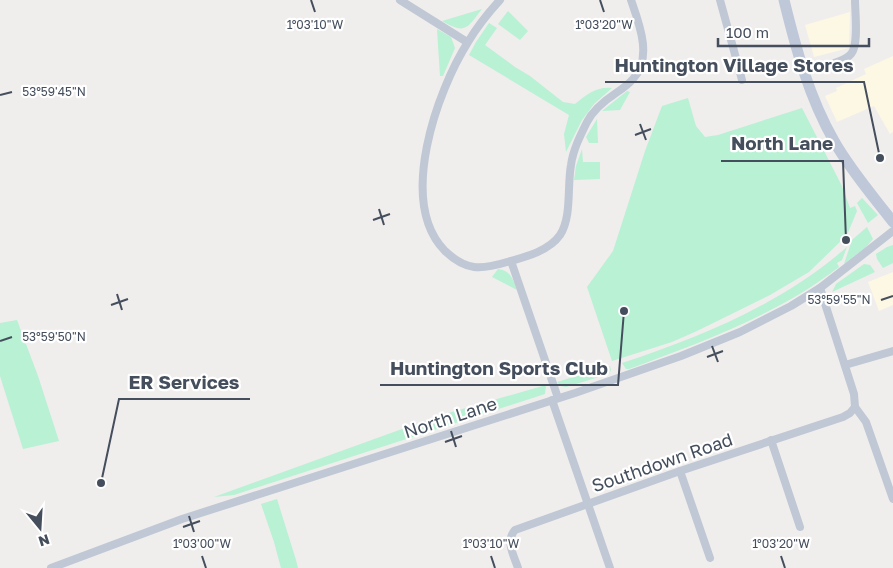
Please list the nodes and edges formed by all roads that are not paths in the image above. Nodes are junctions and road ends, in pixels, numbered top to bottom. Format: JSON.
{"nodes":[{"id":1,"x":400,"y":0,"type":"edge"},
{"id":2,"x":500,"y":0,"type":"edge"},
{"id":3,"x":720,"y":0,"type":"edge"},
{"id":4,"x":784,"y":0,"type":"edge"},
{"id":5,"x":855,"y":0,"type":"edge"},
{"id":6,"x":634,"y":1,"type":"edge"},
{"id":7,"x":467,"y":42,"type":"junction"},
{"id":8,"x":803,"y":71,"type":"junction"},
{"id":9,"x":742,"y":80,"type":"dead end"},
{"id":10,"x":893,"y":222,"type":"edge"},
{"id":11,"x":893,"y":231,"type":"edge"},
{"id":12,"x":511,"y":261,"type":"junction"},
{"id":13,"x":820,"y":288,"type":"junction"},
{"id":14,"x":893,"y":351,"type":"edge"},
{"id":15,"x":845,"y":365,"type":"junction"},
{"id":16,"x":555,"y":399,"type":"junction"},
{"id":17,"x":855,"y":407,"type":"junction"},
{"id":18,"x":771,"y":440,"type":"junction"},
{"id":19,"x":680,"y":470,"type":"junction"},
{"id":20,"x":893,"y":499,"type":"edge"},
{"id":21,"x":588,"y":504,"type":"junction"},
{"id":22,"x":800,"y":527,"type":"dead end"},
{"id":23,"x":710,"y":558,"type":"dead end"},
{"id":24,"x":51,"y":568,"type":"edge"},
{"id":25,"x":518,"y":568,"type":"edge"},
{"id":26,"x":610,"y":568,"type":"edge"}],
"edges":[{"from":1,"to":7,"type":"street"},
{"from":2,"to":7,"type":"street"},
{"from":3,"to":9,"type":"street"},
{"from":4,"to":8,"type":"street"},
{"from":5,"to":8,"type":"street"},
{"from":6,"to":12,"type":"street"},
{"from":7,"to":12,"type":"street"},
{"from":8,"to":10,"type":"street"},
{"from":11,"to":13,"type":"street","name":"North Lane"},
{"from":12,"to":16,"type":"street"},
{"from":13,"to":15,"type":"street"},
{"from":13,"to":16,"type":"street","name":"North Lane"},
{"from":14,"to":15,"type":"street"},
{"from":15,"to":17,"type":"street"},
{"from":16,"to":21,"type":"street"},
{"from":16,"to":24,"type":"street","name":"North Lane"},
{"from":17,"to":18,"type":"street","name":"Southdown Road"},
{"from":17,"to":20,"type":"street"},
{"from":18,"to":19,"type":"street","name":"Southdown Road"},
{"from":18,"to":22,"type":"street"},
{"from":19,"to":21,"type":"street","name":"Southdown Road"},
{"from":19,"to":23,"type":"street"},
{"from":21,"to":25,"type":"street","name":"Southdown Road"},
{"from":21,"to":26,"type":"street"}]}
